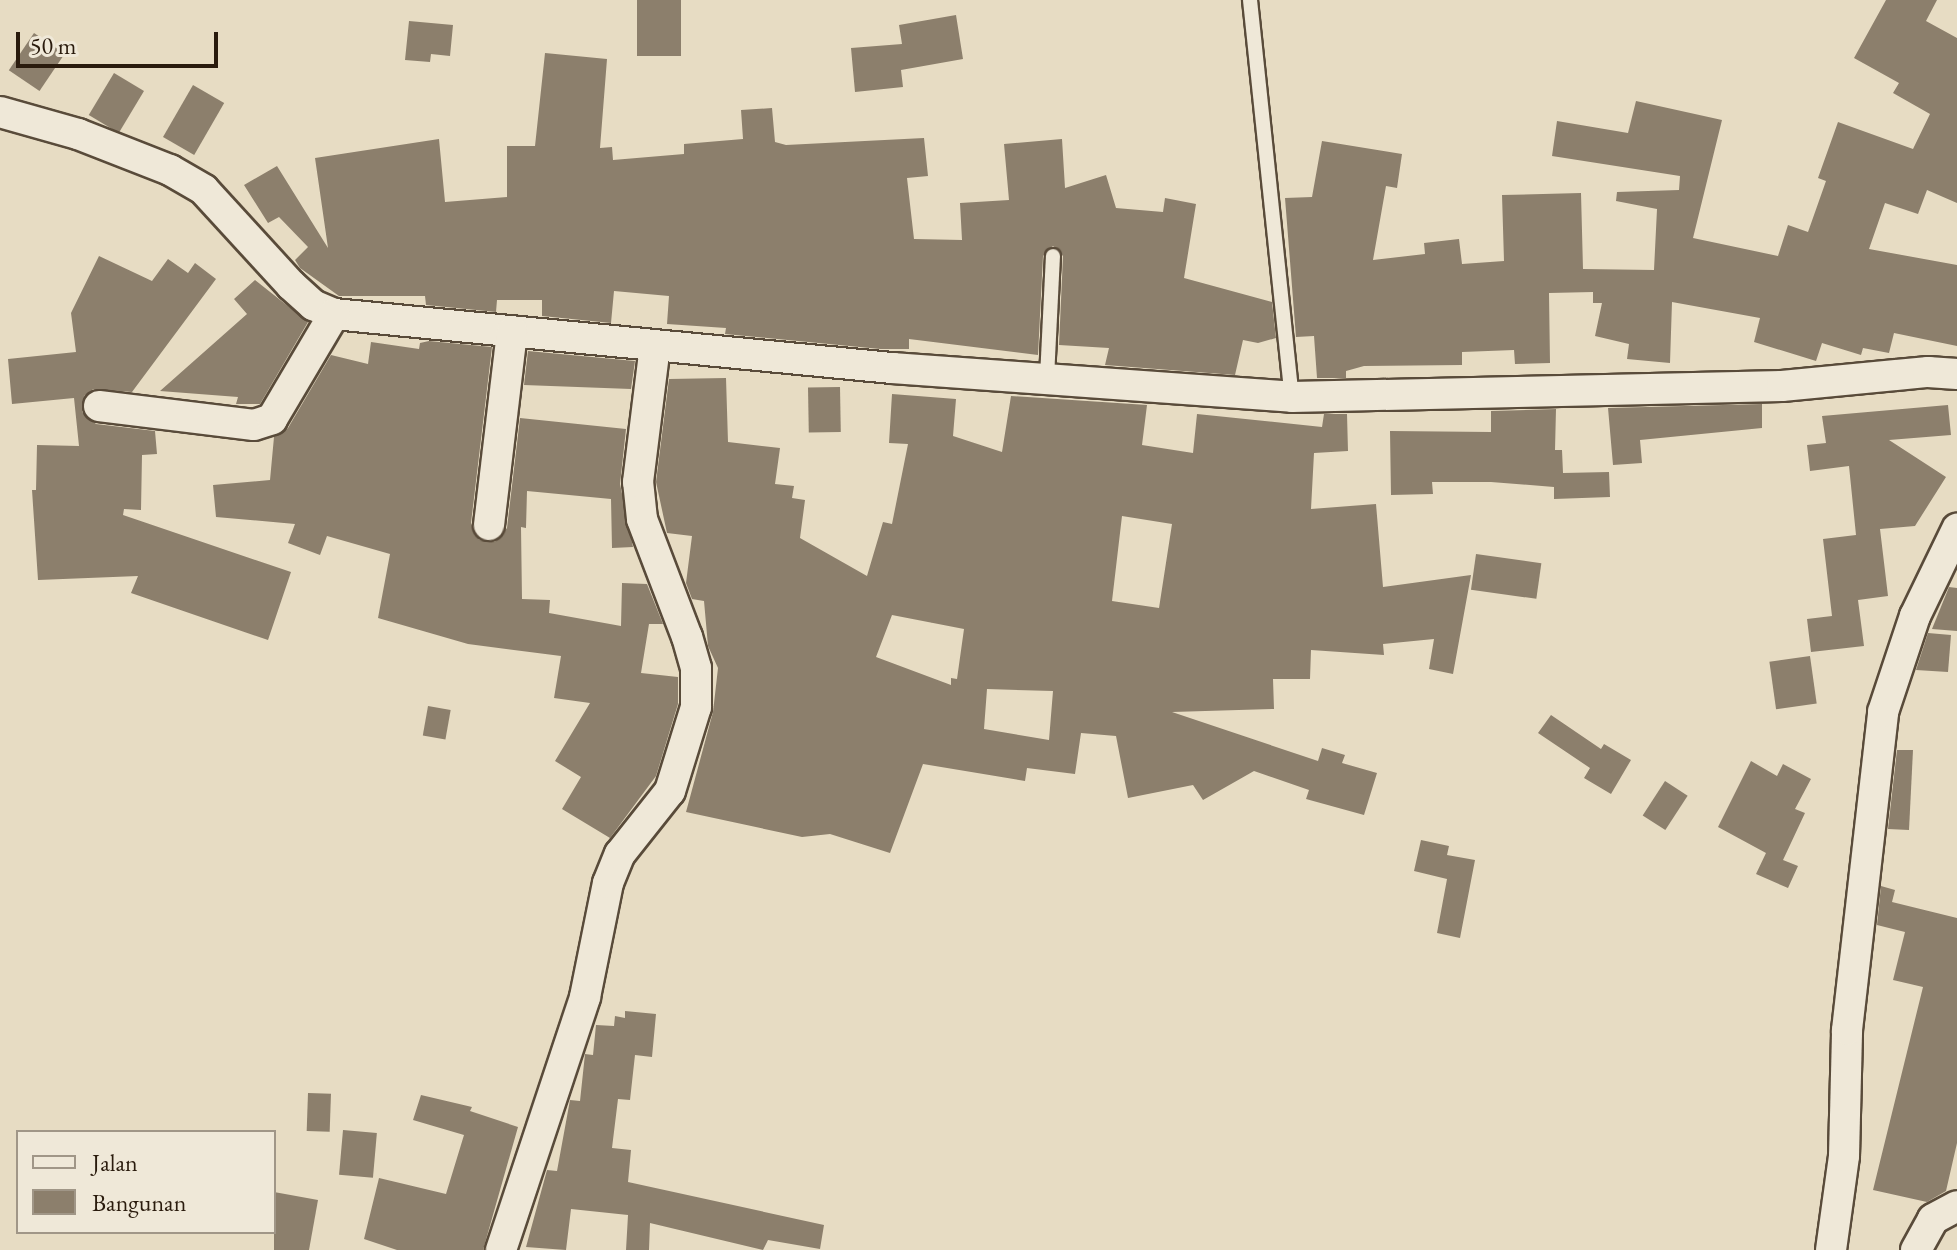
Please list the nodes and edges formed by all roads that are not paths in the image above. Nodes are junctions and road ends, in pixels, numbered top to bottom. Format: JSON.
{"nodes":[{"id":1,"x":1250,"y":0,"type":"edge"},
{"id":2,"x":0,"y":112,"type":"edge"},
{"id":3,"x":1053,"y":256,"type":"dead end"},
{"id":4,"x":334,"y":314,"type":"junction"},
{"id":5,"x":512,"y":331,"type":"junction"},
{"id":6,"x":655,"y":345,"type":"junction"},
{"id":7,"x":1957,"y":374,"type":"edge"},
{"id":8,"x":1047,"y":378,"type":"junction"},
{"id":9,"x":1292,"y":397,"type":"junction"},
{"id":10,"x":99,"y":406,"type":"dead end"},
{"id":11,"x":489,"y":525,"type":"dead end"},
{"id":12,"x":1957,"y":529,"type":"edge"},
{"id":13,"x":1957,"y":1206,"type":"edge"},
{"id":14,"x":501,"y":1250,"type":"edge"},
{"id":15,"x":1831,"y":1250,"type":"edge"},
{"id":16,"x":1916,"y":1250,"type":"edge"}],
"edges":[{"from":1,"to":9,"type":"lane"},
{"from":2,"to":4,"type":"street"},
{"from":3,"to":8,"type":"lane"},
{"from":4,"to":5,"type":"street"},
{"from":4,"to":10,"type":"street"},
{"from":5,"to":6,"type":"street"},
{"from":5,"to":11,"type":"street"},
{"from":6,"to":8,"type":"street"},
{"from":6,"to":14,"type":"street"},
{"from":7,"to":9,"type":"street"},
{"from":8,"to":9,"type":"street"},
{"from":12,"to":15,"type":"street"},
{"from":13,"to":16,"type":"street"}]}
